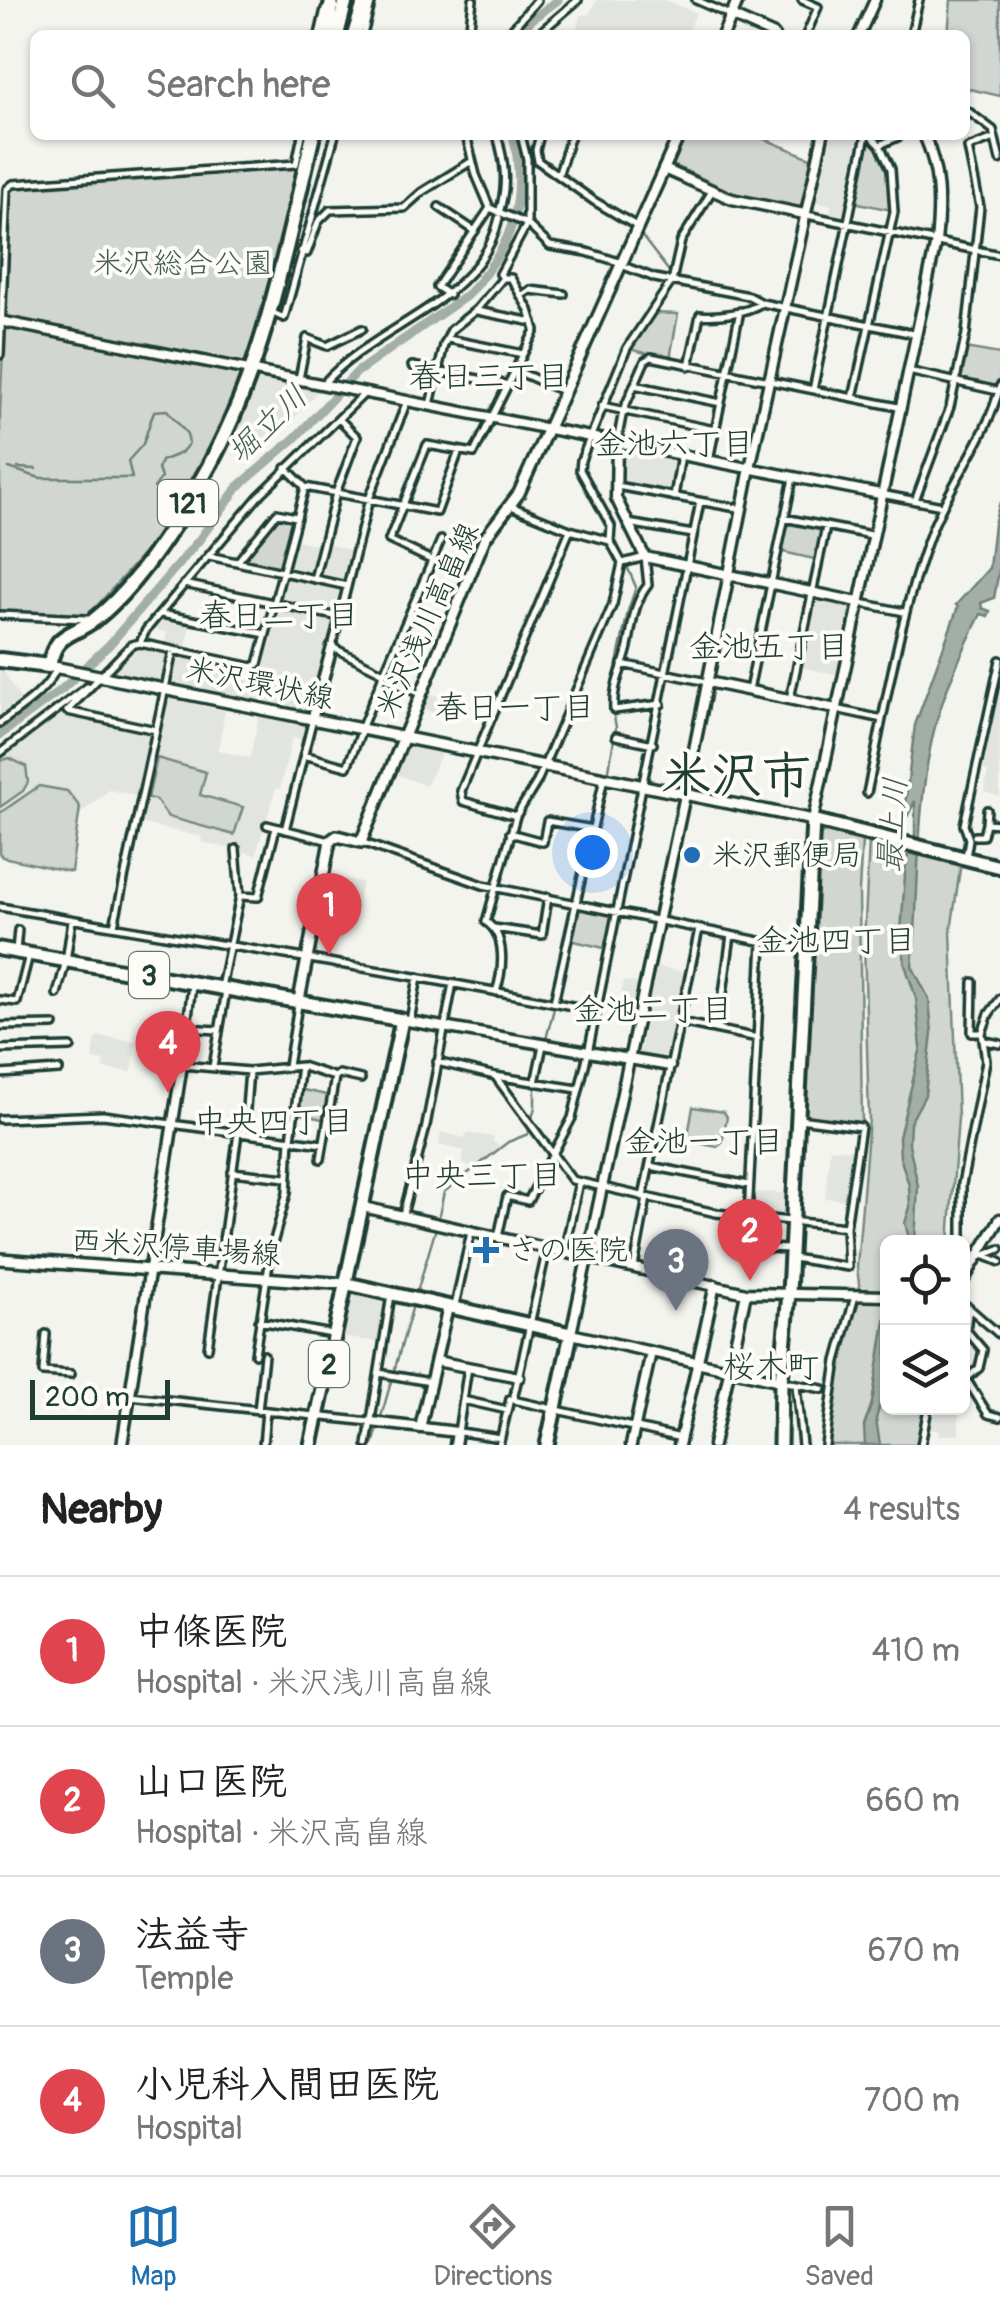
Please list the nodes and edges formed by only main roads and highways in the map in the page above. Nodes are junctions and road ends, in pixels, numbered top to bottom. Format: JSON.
{"nodes":[{"id":1,"x":329,"y":0,"type":"edge"},
{"id":2,"x":346,"y":0,"type":"edge"},
{"id":3,"x":368,"y":0,"type":"edge"},
{"id":4,"x":738,"y":0,"type":"edge"},
{"id":5,"x":327,"y":30,"type":"edge"},
{"id":6,"x":338,"y":30,"type":"edge"},
{"id":7,"x":356,"y":30,"type":"edge"},
{"id":8,"x":725,"y":30,"type":"edge"},
{"id":9,"x":310,"y":140,"type":"edge"},
{"id":10,"x":677,"y":140,"type":"edge"},
{"id":11,"x":0,"y":660,"type":"edge"},
{"id":12,"x":58,"y":667,"type":"junction"},
{"id":13,"x":402,"y":737,"type":"junction"},
{"id":14,"x":814,"y":820,"type":"junction"},
{"id":15,"x":1000,"y":867,"type":"edge"},
{"id":16,"x":0,"y":949,"type":"edge"},
{"id":17,"x":299,"y":1000,"type":"junction"},
{"id":18,"x":0,"y":1259,"type":"edge"},
{"id":19,"x":348,"y":1284,"type":"junction"},
{"id":20,"x":311,"y":1445,"type":"edge"},
{"id":21,"x":547,"y":1445,"type":"edge"},
{"id":22,"x":780,"y":1445,"type":"edge"}],
"edges":[{"from":1,"to":5,"type":"highway"},
{"from":2,"to":6,"type":"highway"},
{"from":3,"to":7,"type":"highway"},
{"from":4,"to":8,"type":"main road"},
{"from":9,"to":12,"type":"highway","number":"121"},
{"from":10,"to":13,"type":"main road","name":"米沢浅川高畠線"},
{"from":11,"to":12,"type":"highway"},
{"from":12,"to":13,"type":"main road","name":"米沢環状線"},
{"from":13,"to":14,"type":"main road","name":"米沢環状線"},
{"from":13,"to":17,"type":"main road","name":"米沢浅川高畠線"},
{"from":14,"to":15,"type":"main road"},
{"from":14,"to":22,"type":"main road"},
{"from":16,"to":17,"type":"main road","number":"3"},
{"from":17,"to":19,"type":"main road","number":"3"},
{"from":18,"to":19,"type":"main road","name":"西米沢停車場線"},
{"from":19,"to":20,"type":"main road","number":"2"},
{"from":19,"to":21,"type":"main road"}]}
